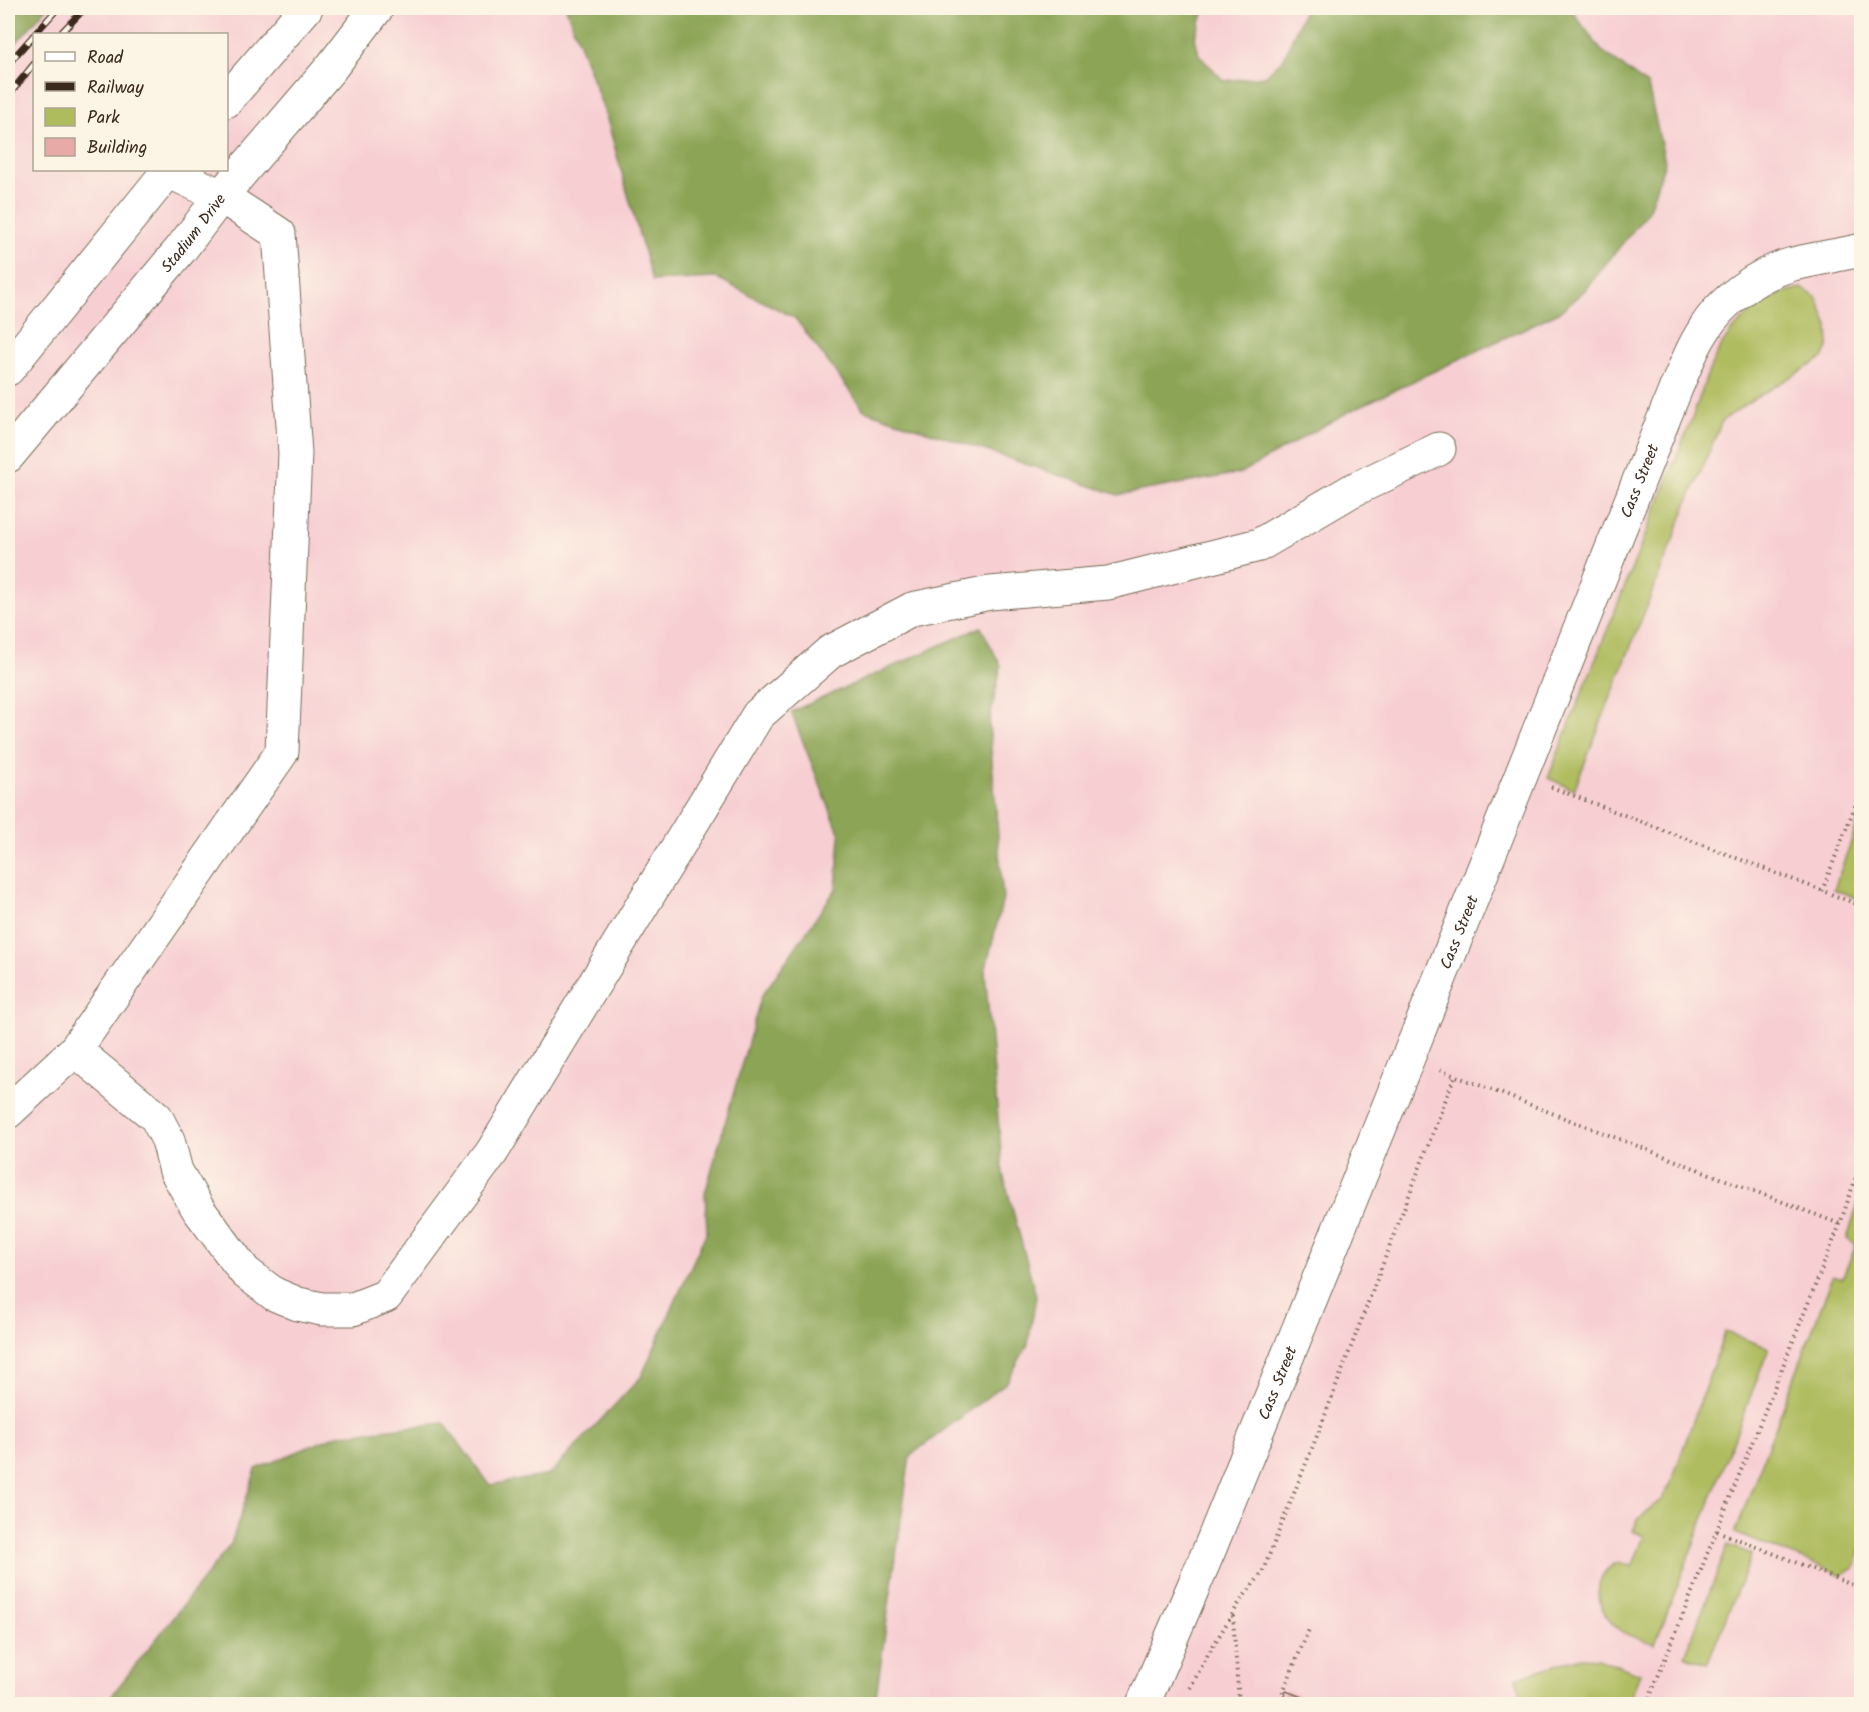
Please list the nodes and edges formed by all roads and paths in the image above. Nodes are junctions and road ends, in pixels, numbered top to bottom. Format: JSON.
{"nodes":[{"id":1,"x":306,"y":8,"type":"edge"},
{"id":2,"x":377,"y":8,"type":"edge"},
{"id":3,"x":228,"y":99,"type":"edge"},
{"id":4,"x":167,"y":171,"type":"edge"},
{"id":5,"x":170,"y":171,"type":"edge"},
{"id":6,"x":221,"y":196,"type":"junction"},
{"id":7,"x":1862,"y":250,"type":"edge"},
{"id":8,"x":8,"y":369,"type":"edge"},
{"id":9,"x":1438,"y":449,"type":"dead end"},
{"id":10,"x":8,"y":456,"type":"edge"},
{"id":11,"x":1522,"y":776,"type":"junction"},
{"id":12,"x":1862,"y":788,"type":"edge"},
{"id":13,"x":1822,"y":891,"type":"junction"},
{"id":14,"x":1862,"y":906,"type":"edge"},
{"id":15,"x":75,"y":1050,"type":"junction"},
{"id":16,"x":1408,"y":1058,"type":"junction"},
{"id":17,"x":1455,"y":1075,"type":"junction"},
{"id":18,"x":8,"y":1112,"type":"edge"},
{"id":19,"x":1862,"y":1159,"type":"edge"},
{"id":20,"x":1862,"y":1173,"type":"edge"},
{"id":21,"x":1855,"y":1177,"type":"junction"},
{"id":22,"x":1840,"y":1224,"type":"junction"},
{"id":23,"x":1717,"y":1532,"type":"junction"},
{"id":24,"x":1862,"y":1573,"type":"edge"},
{"id":25,"x":1855,"y":1586,"type":"junction"},
{"id":26,"x":1862,"y":1589,"type":"edge"},
{"id":27,"x":1233,"y":1615,"type":"junction"},
{"id":28,"x":1310,"y":1627,"type":"dead end"},
{"id":29,"x":1187,"y":1694,"type":"dead end"},
{"id":30,"x":1143,"y":1704,"type":"edge"},
{"id":31,"x":1239,"y":1704,"type":"edge"},
{"id":32,"x":1278,"y":1704,"type":"edge"},
{"id":33,"x":1647,"y":1704,"type":"edge"}],
"edges":[{"from":1,"to":3,"type":"street"},
{"from":2,"to":6,"type":"street","name":"Stadium Drive"},
{"from":4,"to":8,"type":"street"},
{"from":5,"to":6,"type":"street"},
{"from":6,"to":10,"type":"street","name":"Stadium Drive"},
{"from":6,"to":15,"type":"street"},
{"from":7,"to":11,"type":"street","name":"Cass Street"},
{"from":9,"to":15,"type":"street"},
{"from":11,"to":13,"type":"path"},
{"from":11,"to":16,"type":"street","name":"Cass Street"},
{"from":12,"to":13,"type":"path"},
{"from":13,"to":14,"type":"path"},
{"from":15,"to":18,"type":"street"},
{"from":16,"to":17,"type":"path"},
{"from":16,"to":30,"type":"street","name":"Cass Street"},
{"from":17,"to":22,"type":"path"},
{"from":17,"to":27,"type":"path"},
{"from":19,"to":21,"type":"path"},
{"from":20,"to":21,"type":"path"},
{"from":21,"to":22,"type":"path"},
{"from":22,"to":23,"type":"path"},
{"from":23,"to":25,"type":"path"},
{"from":23,"to":33,"type":"path"},
{"from":24,"to":25,"type":"path"},
{"from":25,"to":26,"type":"path"},
{"from":27,"to":29,"type":"path"},
{"from":27,"to":31,"type":"path"},
{"from":28,"to":32,"type":"path"}]}
